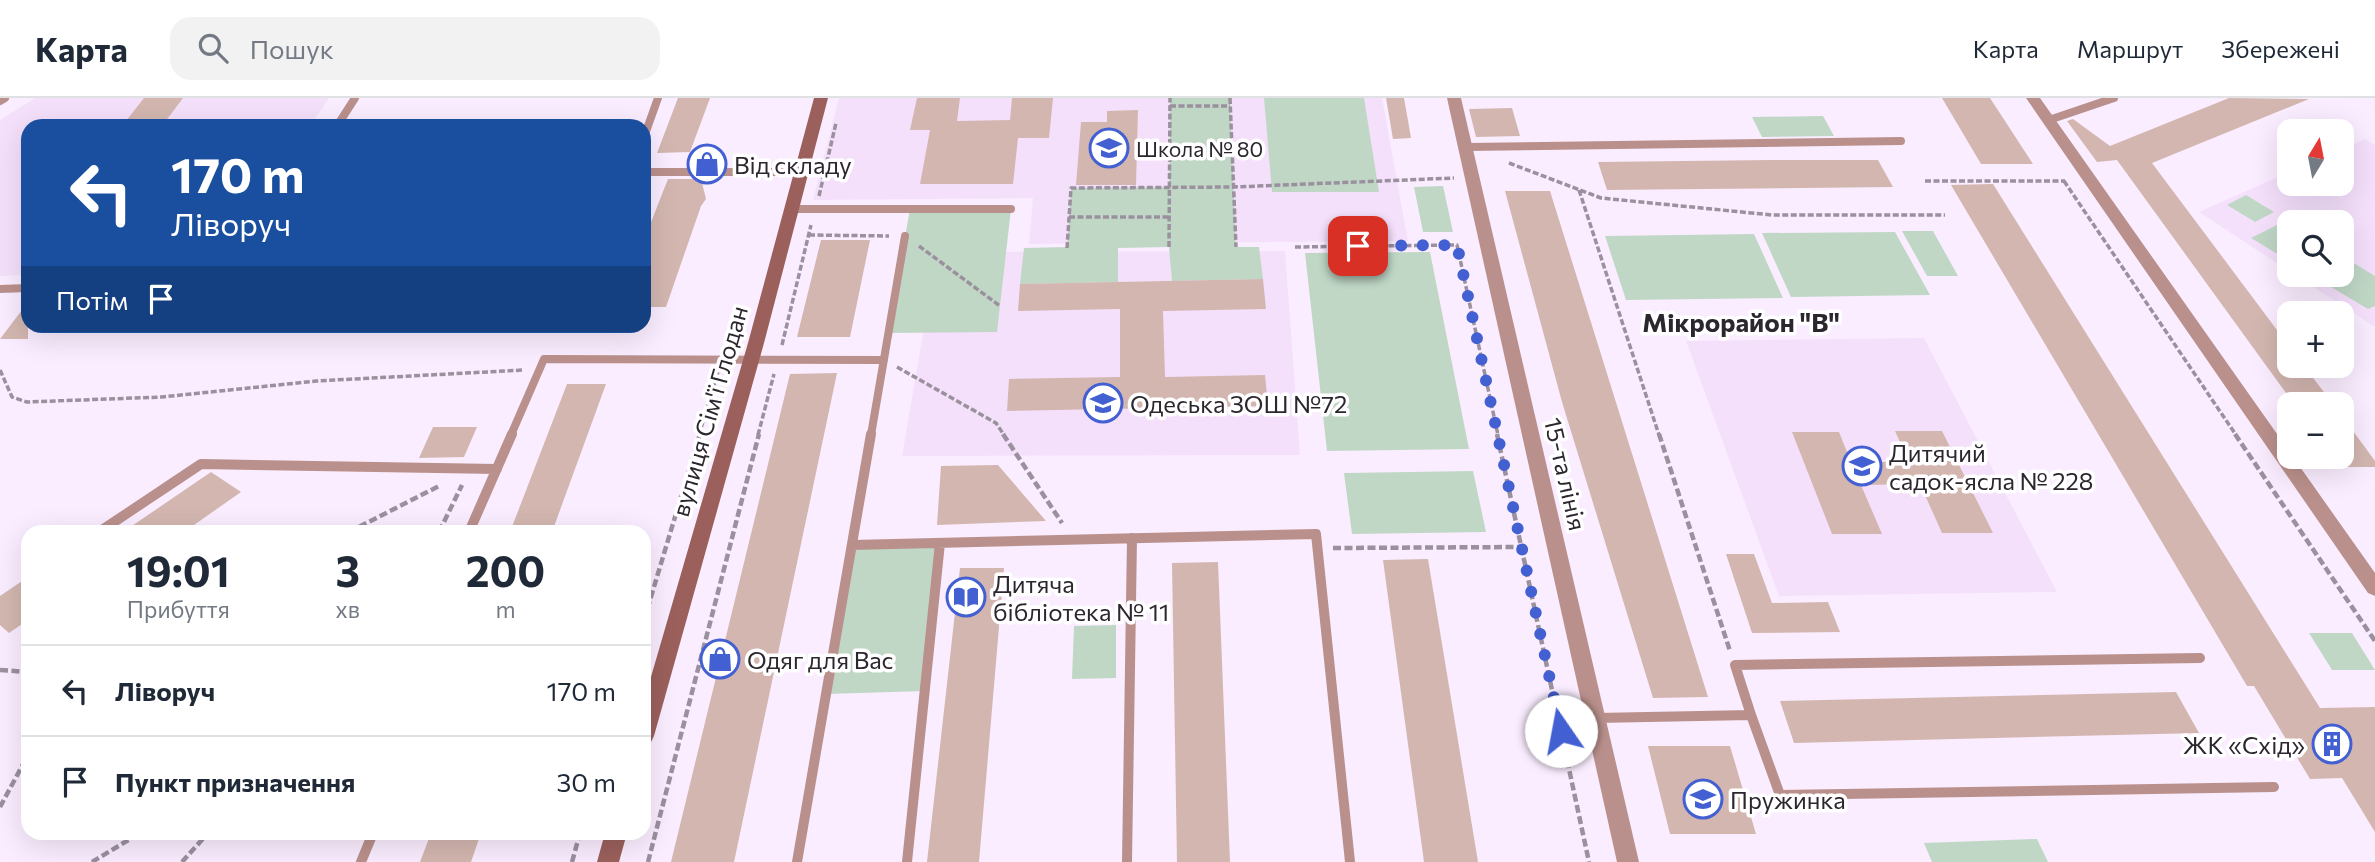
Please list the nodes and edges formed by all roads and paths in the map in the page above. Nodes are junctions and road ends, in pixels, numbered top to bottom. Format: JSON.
{"nodes":[{"id":1,"x":5,"y":98,"type":"edge"},
{"id":2,"x":355,"y":98,"type":"edge"},
{"id":3,"x":659,"y":98,"type":"edge"},
{"id":4,"x":821,"y":98,"type":"edge"},
{"id":5,"x":1170,"y":98,"type":"edge"},
{"id":6,"x":1230,"y":98,"type":"edge"},
{"id":7,"x":1454,"y":98,"type":"edge"},
{"id":8,"x":2033,"y":98,"type":"edge"},
{"id":9,"x":2113,"y":98,"type":"edge"},
{"id":10,"x":0,"y":101,"type":"edge"},
{"id":11,"x":1170,"y":106,"type":"junction"},
{"id":12,"x":1230,"y":106,"type":"junction"},
{"id":13,"x":839,"y":110,"type":"dead end"},
{"id":14,"x":342,"y":119,"type":"edge"},
{"id":15,"x":651,"y":119,"type":"edge"},
{"id":16,"x":2049,"y":120,"type":"junction"},
{"id":17,"x":1901,"y":141,"type":"dead end"},
{"id":18,"x":1466,"y":147,"type":"junction"},
{"id":19,"x":1504,"y":161,"type":"dead end"},
{"id":20,"x":651,"y":172,"type":"edge"},
{"id":21,"x":801,"y":172,"type":"junction"},
{"id":22,"x":1473,"y":178,"type":"junction"},
{"id":23,"x":1925,"y":181,"type":"dead end"},
{"id":24,"x":2064,"y":181,"type":"junction"},
{"id":25,"x":2092,"y":181,"type":"junction"},
{"id":26,"x":1169,"y":187,"type":"junction"},
{"id":27,"x":1234,"y":187,"type":"junction"},
{"id":28,"x":1578,"y":190,"type":"junction"},
{"id":29,"x":792,"y":209,"type":"junction"},
{"id":30,"x":815,"y":209,"type":"junction"},
{"id":31,"x":1011,"y":209,"type":"dead end"},
{"id":32,"x":1945,"y":215,"type":"dead end"},
{"id":33,"x":1069,"y":217,"type":"junction"},
{"id":34,"x":1169,"y":217,"type":"junction"},
{"id":35,"x":809,"y":235,"type":"junction"},
{"id":36,"x":905,"y":236,"type":"junction"},
{"id":37,"x":1169,"y":247,"type":"dead end"},
{"id":38,"x":1236,"y":247,"type":"dead end"},
{"id":39,"x":1295,"y":247,"type":"dead end"},
{"id":40,"x":1067,"y":248,"type":"dead end"},
{"id":41,"x":21,"y":288,"type":"edge"},
{"id":42,"x":0,"y":289,"type":"edge"},
{"id":43,"x":1000,"y":306,"type":"dead end"},
{"id":44,"x":722,"y":359,"type":"junction"},
{"id":45,"x":752,"y":359,"type":"junction"},
{"id":46,"x":778,"y":359,"type":"junction"},
{"id":47,"x":884,"y":359,"type":"junction"},
{"id":48,"x":539,"y":369,"type":"junction"},
{"id":49,"x":0,"y":370,"type":"edge"},
{"id":50,"x":470,"y":468,"type":"junction"},
{"id":51,"x":497,"y":468,"type":"junction"},
{"id":52,"x":110,"y":525,"type":"edge"},
{"id":53,"x":362,"y":525,"type":"edge"},
{"id":54,"x":442,"y":525,"type":"edge"},
{"id":55,"x":472,"y":525,"type":"edge"},
{"id":56,"x":1072,"y":538,"type":"junction"},
{"id":57,"x":1132,"y":538,"type":"junction"},
{"id":58,"x":940,"y":543,"type":"junction"},
{"id":59,"x":852,"y":545,"type":"junction"},
{"id":60,"x":1521,"y":547,"type":"junction"},
{"id":61,"x":1319,"y":548,"type":"junction"},
{"id":62,"x":2372,"y":579,"type":"edge"},
{"id":63,"x":651,"y":597,"type":"edge"},
{"id":64,"x":2375,"y":641,"type":"edge"},
{"id":65,"x":2200,"y":658,"type":"dead end"},
{"id":66,"x":1735,"y":665,"type":"junction"},
{"id":67,"x":0,"y":670,"type":"edge"},
{"id":68,"x":21,"y":672,"type":"edge"},
{"id":69,"x":651,"y":712,"type":"edge"},
{"id":70,"x":1751,"y":715,"type":"junction"},
{"id":71,"x":1596,"y":718,"type":"junction"},
{"id":72,"x":21,"y":768,"type":"edge"},
{"id":73,"x":2274,"y":787,"type":"dead end"},
{"id":74,"x":0,"y":807,"type":"edge"},
{"id":75,"x":128,"y":840,"type":"edge"},
{"id":76,"x":202,"y":840,"type":"edge"},
{"id":77,"x":370,"y":840,"type":"edge"},
{"id":78,"x":578,"y":840,"type":"edge"},
{"id":79,"x":614,"y":840,"type":"edge"},
{"id":80,"x":92,"y":862,"type":"edge"},
{"id":81,"x":182,"y":862,"type":"edge"},
{"id":82,"x":362,"y":862,"type":"edge"},
{"id":83,"x":572,"y":862,"type":"edge"},
{"id":84,"x":608,"y":862,"type":"edge"},
{"id":85,"x":648,"y":862,"type":"edge"},
{"id":86,"x":797,"y":862,"type":"edge"},
{"id":87,"x":907,"y":862,"type":"edge"},
{"id":88,"x":1127,"y":862,"type":"edge"},
{"id":89,"x":1350,"y":862,"type":"edge"},
{"id":90,"x":1589,"y":862,"type":"edge"},
{"id":91,"x":1628,"y":862,"type":"edge"}],
"edges":[{"from":1,"to":10,"type":"lane"},
{"from":2,"to":14,"type":"lane"},
{"from":3,"to":15,"type":"lane"},
{"from":4,"to":21,"type":"street","name":"вулиця Сім'ї Глодан"},
{"from":5,"to":11,"type":"path"},
{"from":6,"to":12,"type":"path"},
{"from":7,"to":18,"type":"street","name":"15-та лінія"},
{"from":8,"to":16,"type":"street"},
{"from":9,"to":16,"type":"lane"},
{"from":11,"to":12,"type":"path"},
{"from":11,"to":26,"type":"path"},
{"from":12,"to":27,"type":"path"},
{"from":13,"to":30,"type":"path"},
{"from":16,"to":25,"type":"street"},
{"from":17,"to":18,"type":"lane"},
{"from":18,"to":22,"type":"street","name":"15-та лінія"},
{"from":19,"to":28,"type":"path"},
{"from":20,"to":21,"type":"lane"},
{"from":21,"to":29,"type":"street","name":"вулиця Сім'ї Глодан"},
{"from":22,"to":27,"type":"path"},
{"from":22,"to":71,"type":"street","name":"15-та лінія"},
{"from":23,"to":24,"type":"path"},
{"from":24,"to":25,"type":"path"},
{"from":24,"to":64,"type":"path"},
{"from":25,"to":62,"type":"street"},
{"from":26,"to":27,"type":"path"},
{"from":26,"to":33,"type":"path"},
{"from":26,"to":34,"type":"path"},
{"from":27,"to":38,"type":"path"},
{"from":28,"to":32,"type":"path"},
{"from":28,"to":66,"type":"path"},
{"from":29,"to":30,"type":"lane"},
{"from":29,"to":45,"type":"street","name":"вулиця Сім'ї Глодан"},
{"from":30,"to":31,"type":"lane"},
{"from":30,"to":35,"type":"path"},
{"from":33,"to":34,"type":"path"},
{"from":33,"to":40,"type":"path"},
{"from":34,"to":37,"type":"path"},
{"from":35,"to":36,"type":"path"},
{"from":35,"to":46,"type":"path"},
{"from":36,"to":43,"type":"path"},
{"from":36,"to":47,"type":"lane"},
{"from":39,"to":60,"type":"path"},
{"from":41,"to":42,"type":"lane"},
{"from":44,"to":45,"type":"lane"},
{"from":44,"to":48,"type":"lane"},
{"from":44,"to":63,"type":"path"},
{"from":45,"to":46,"type":"lane"},
{"from":45,"to":69,"type":"street","name":"вулиця Сім'ї Глодан"},
{"from":46,"to":47,"type":"lane"},
{"from":46,"to":85,"type":"path"},
{"from":47,"to":56,"type":"path"},
{"from":47,"to":59,"type":"lane"},
{"from":48,"to":49,"type":"path"},
{"from":48,"to":51,"type":"lane"},
{"from":50,"to":51,"type":"lane"},
{"from":50,"to":52,"type":"lane"},
{"from":50,"to":53,"type":"path"},
{"from":50,"to":54,"type":"path"},
{"from":51,"to":55,"type":"lane"},
{"from":56,"to":57,"type":"lane"},
{"from":56,"to":58,"type":"lane"},
{"from":57,"to":61,"type":"lane"},
{"from":57,"to":88,"type":"lane"},
{"from":58,"to":59,"type":"lane"},
{"from":58,"to":87,"type":"lane"},
{"from":59,"to":86,"type":"lane"},
{"from":60,"to":61,"type":"path"},
{"from":60,"to":90,"type":"path"},
{"from":61,"to":89,"type":"lane"},
{"from":65,"to":66,"type":"lane"},
{"from":66,"to":70,"type":"lane"},
{"from":67,"to":68,"type":"path"},
{"from":70,"to":71,"type":"lane"},
{"from":70,"to":73,"type":"lane"},
{"from":71,"to":91,"type":"street","name":"15-та лінія"},
{"from":72,"to":74,"type":"path"},
{"from":75,"to":80,"type":"path"},
{"from":76,"to":81,"type":"path"},
{"from":77,"to":82,"type":"lane"},
{"from":78,"to":83,"type":"path"},
{"from":79,"to":84,"type":"street"}]}
